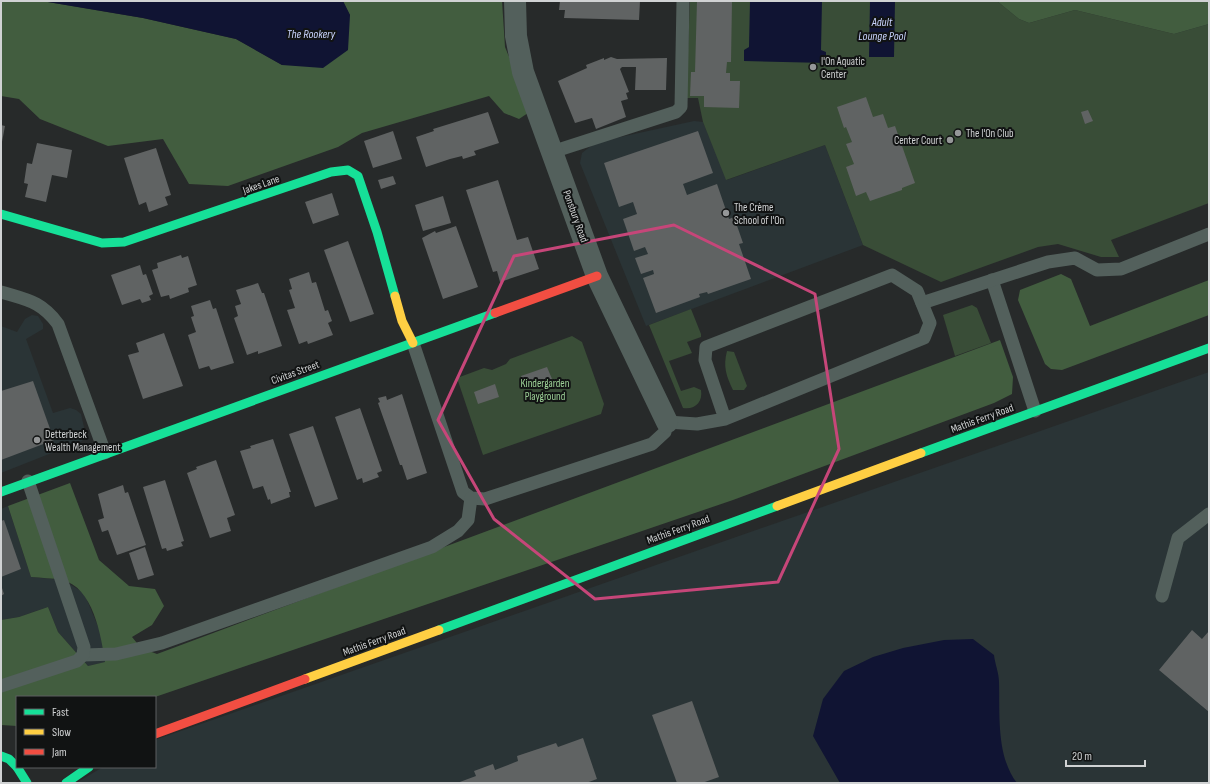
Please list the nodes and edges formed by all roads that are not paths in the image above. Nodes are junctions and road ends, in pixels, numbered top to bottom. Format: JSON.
{"nodes":[{"id":1,"x":514,"y":1,"type":"edge"},
{"id":2,"x":684,"y":1,"type":"edge"},
{"id":3,"x":552,"y":152,"type":"junction"},
{"id":4,"x":1,"y":214,"type":"edge"},
{"id":5,"x":1209,"y":234,"type":"edge"},
{"id":6,"x":597,"y":276,"type":"junction"},
{"id":7,"x":992,"y":280,"type":"junction"},
{"id":8,"x":1,"y":292,"type":"edge"},
{"id":9,"x":922,"y":303,"type":"junction"},
{"id":10,"x":413,"y":343,"type":"junction"},
{"id":11,"x":1209,"y":348,"type":"edge"},
{"id":12,"x":1035,"y":411,"type":"junction"},
{"id":13,"x":725,"y":419,"type":"junction"},
{"id":14,"x":667,"y":422,"type":"junction"},
{"id":15,"x":105,"y":453,"type":"junction"},
{"id":16,"x":28,"y":481,"type":"junction"},
{"id":17,"x":1,"y":492,"type":"edge"},
{"id":18,"x":471,"y":498,"type":"junction"},
{"id":19,"x":1209,"y":514,"type":"edge"},
{"id":20,"x":1162,"y":596,"type":"dead end"},
{"id":21,"x":83,"y":655,"type":"junction"},
{"id":22,"x":1,"y":686,"type":"edge"},
{"id":23,"x":156,"y":734,"type":"edge"},
{"id":24,"x":9,"y":758,"type":"edge"},
{"id":25,"x":16,"y":766,"type":"edge"},
{"id":26,"x":18,"y":768,"type":"edge"},
{"id":27,"x":88,"y":768,"type":"edge"},
{"id":28,"x":27,"y":783,"type":"edge"},
{"id":29,"x":66,"y":783,"type":"edge"}],
"edges":[{"from":1,"to":3,"type":"street","name":"Ponsbury Road"},
{"from":2,"to":3,"type":"lane"},
{"from":3,"to":6,"type":"street","name":"Ponsbury Road"},
{"from":4,"to":10,"type":"street","name":"Jakes Lane"},
{"from":5,"to":7,"type":"lane"},
{"from":6,"to":10,"type":"street","name":"Civitas Street"},
{"from":6,"to":14,"type":"street","name":"Ponsbury Road"},
{"from":7,"to":9,"type":"lane"},
{"from":7,"to":12,"type":"lane"},
{"from":8,"to":15,"type":"lane"},
{"from":9,"to":13,"type":"lane"},
{"from":9,"to":13,"type":"lane"},
{"from":10,"to":15,"type":"street","name":"Civitas Street"},
{"from":10,"to":18,"type":"lane"},
{"from":11,"to":12,"type":"street","name":"Mathis Ferry Road"},
{"from":12,"to":23,"type":"street","name":"Mathis Ferry Road"},
{"from":13,"to":14,"type":"lane"},
{"from":14,"to":18,"type":"lane"},
{"from":15,"to":16,"type":"street","name":"Civitas Street"},
{"from":16,"to":17,"type":"street","name":"Civitas Street"},
{"from":16,"to":21,"type":"lane"},
{"from":18,"to":21,"type":"lane"},
{"from":19,"to":20,"type":"lane"},
{"from":21,"to":22,"type":"lane"},
{"from":24,"to":25,"type":"street"},
{"from":26,"to":28,"type":"street"},
{"from":27,"to":29,"type":"street"}]}
